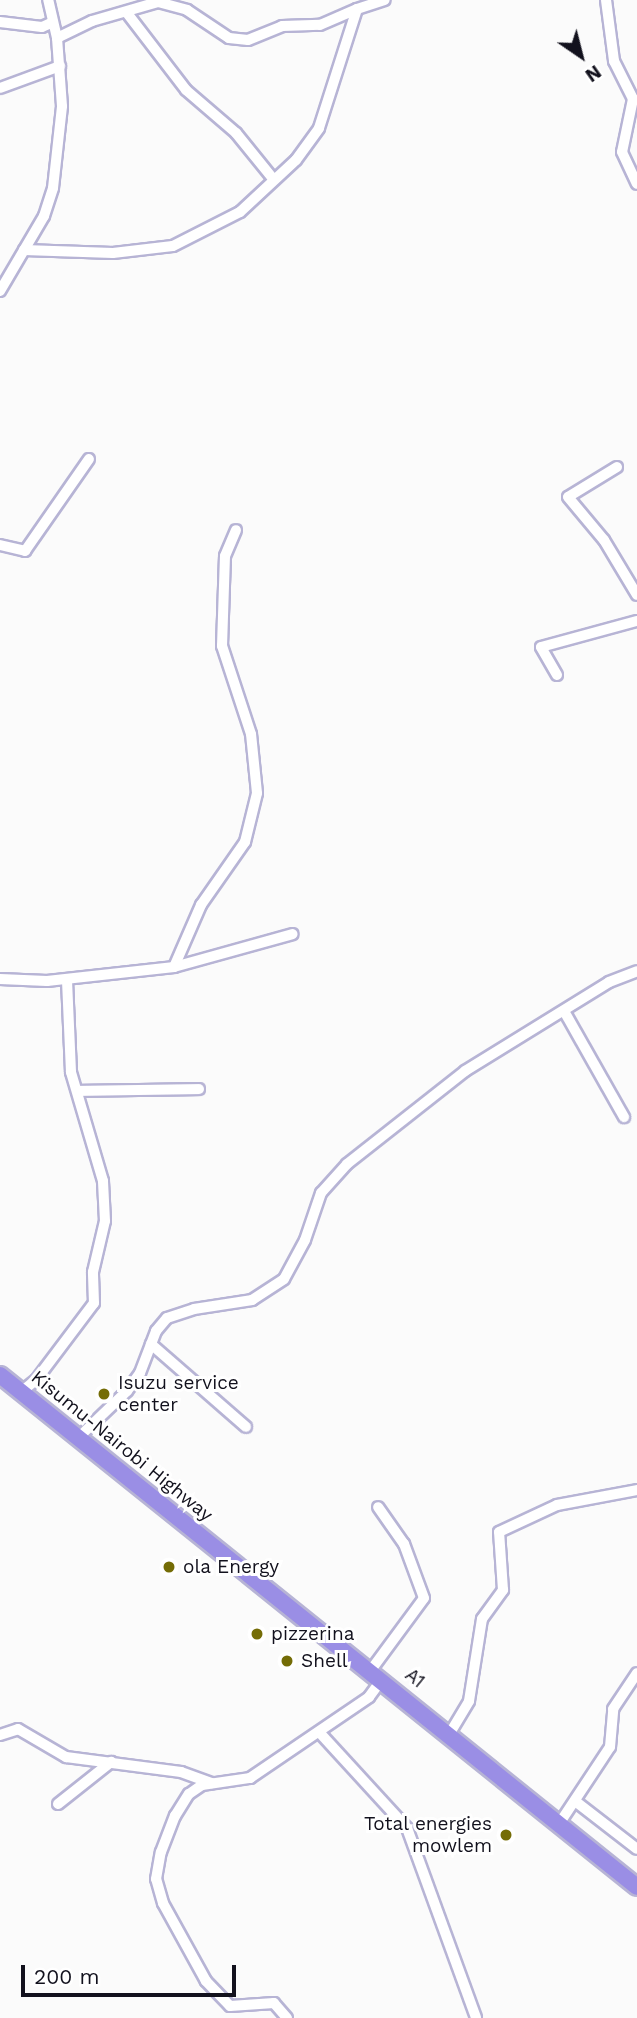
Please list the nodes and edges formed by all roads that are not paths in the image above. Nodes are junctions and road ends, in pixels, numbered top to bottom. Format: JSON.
{"nodes":[{"id":1,"x":48,"y":0,"type":"edge"},
{"id":2,"x":385,"y":0,"type":"edge"},
{"id":3,"x":606,"y":0,"type":"edge"},
{"id":4,"x":134,"y":3,"type":"edge"},
{"id":5,"x":357,"y":9,"type":"junction"},
{"id":6,"x":127,"y":13,"type":"junction"},
{"id":7,"x":0,"y":22,"type":"edge"},
{"id":8,"x":53,"y":22,"type":"junction"},
{"id":9,"x":57,"y":38,"type":"junction"},
{"id":10,"x":60,"y":66,"type":"junction"},
{"id":11,"x":0,"y":88,"type":"edge"},
{"id":12,"x":274,"y":180,"type":"junction"},
{"id":13,"x":637,"y":184,"type":"edge"},
{"id":14,"x":24,"y":250,"type":"junction"},
{"id":15,"x":0,"y":290,"type":"edge"},
{"id":16,"x":89,"y":459,"type":"dead end"},
{"id":17,"x":617,"y":467,"type":"dead end"},
{"id":18,"x":236,"y":530,"type":"dead end"},
{"id":19,"x":0,"y":545,"type":"edge"},
{"id":20,"x":637,"y":594,"type":"edge"},
{"id":21,"x":637,"y":621,"type":"edge"},
{"id":22,"x":557,"y":675,"type":"dead end"},
{"id":23,"x":293,"y":934,"type":"dead end"},
{"id":24,"x":174,"y":967,"type":"junction"},
{"id":25,"x":637,"y":971,"type":"edge"},
{"id":26,"x":0,"y":979,"type":"edge"},
{"id":27,"x":66,"y":979,"type":"junction"},
{"id":28,"x":564,"y":1011,"type":"junction"},
{"id":29,"x":199,"y":1089,"type":"dead end"},
{"id":30,"x":78,"y":1091,"type":"junction"},
{"id":31,"x":624,"y":1117,"type":"dead end"},
{"id":32,"x":151,"y":1345,"type":"junction"},
{"id":33,"x":0,"y":1375,"type":"edge"},
{"id":34,"x":21,"y":1392,"type":"junction"},
{"id":35,"x":246,"y":1427,"type":"dead end"},
{"id":36,"x":78,"y":1437,"type":"junction"},
{"id":37,"x":637,"y":1490,"type":"edge"},
{"id":38,"x":378,"y":1507,"type":"dead end"},
{"id":39,"x":242,"y":1567,"type":"joint"},
{"id":40,"x":637,"y":1673,"type":"edge"},
{"id":41,"x":377,"y":1674,"type":"junction"},
{"id":42,"x":320,"y":1733,"type":"junction"},
{"id":43,"x":450,"y":1733,"type":"junction"},
{"id":44,"x":0,"y":1735,"type":"edge"},
{"id":45,"x":111,"y":1762,"type":"junction"},
{"id":46,"x":221,"y":1786,"type":"junction"},
{"id":47,"x":575,"y":1801,"type":"junction"},
{"id":48,"x":58,"y":1804,"type":"dead end"},
{"id":49,"x":559,"y":1824,"type":"junction"},
{"id":50,"x":637,"y":1849,"type":"edge"},
{"id":51,"x":637,"y":1887,"type":"edge"},
{"id":52,"x":247,"y":2006,"type":"junction"},
{"id":53,"x":233,"y":2018,"type":"edge"},
{"id":54,"x":287,"y":2018,"type":"edge"},
{"id":55,"x":476,"y":2018,"type":"edge"}],
"edges":[{"from":1,"to":8,"type":"street"},
{"from":2,"to":5,"type":"street"},
{"from":3,"to":13,"type":"street"},
{"from":4,"to":5,"type":"street"},
{"from":4,"to":6,"type":"street"},
{"from":5,"to":12,"type":"street"},
{"from":6,"to":9,"type":"street"},
{"from":6,"to":12,"type":"street"},
{"from":7,"to":8,"type":"street"},
{"from":8,"to":9,"type":"street"},
{"from":9,"to":10,"type":"street"},
{"from":10,"to":11,"type":"street"},
{"from":10,"to":14,"type":"street"},
{"from":12,"to":14,"type":"street"},
{"from":14,"to":15,"type":"street"},
{"from":16,"to":19,"type":"street"},
{"from":17,"to":20,"type":"street"},
{"from":18,"to":24,"type":"street"},
{"from":21,"to":22,"type":"street"},
{"from":23,"to":24,"type":"street"},
{"from":24,"to":27,"type":"street"},
{"from":25,"to":28,"type":"street"},
{"from":26,"to":27,"type":"street"},
{"from":27,"to":30,"type":"street"},
{"from":28,"to":31,"type":"street"},
{"from":28,"to":32,"type":"street"},
{"from":29,"to":30,"type":"street"},
{"from":30,"to":34,"type":"street"},
{"from":32,"to":35,"type":"street"},
{"from":32,"to":36,"type":"street"},
{"from":33,"to":34,"type":"highway","name":"Kisumu-Nairobi Highway","number":"A1"},
{"from":34,"to":36,"type":"highway","name":"Kisumu-Nairobi Highway","number":"A1"},
{"from":36,"to":39,"type":"highway","name":"Kisumu-Nairobi Highway","number":"A1"},
{"from":37,"to":43,"type":"street"},
{"from":38,"to":41,"type":"street"},
{"from":39,"to":41,"type":"highway","name":"A1","number":"A1"},
{"from":40,"to":47,"type":"street"},
{"from":41,"to":42,"type":"street"},
{"from":41,"to":43,"type":"highway","name":"A1","number":"A1"},
{"from":42,"to":46,"type":"street"},
{"from":42,"to":55,"type":"street"},
{"from":43,"to":49,"type":"highway","name":"A1","number":"A1"},
{"from":44,"to":45,"type":"street"},
{"from":45,"to":46,"type":"street"},
{"from":45,"to":48,"type":"street"},
{"from":46,"to":52,"type":"street"},
{"from":47,"to":49,"type":"street"},
{"from":47,"to":50,"type":"street"},
{"from":49,"to":51,"type":"highway","number":"A1"},
{"from":52,"to":53,"type":"street"},
{"from":52,"to":54,"type":"street"}]}
